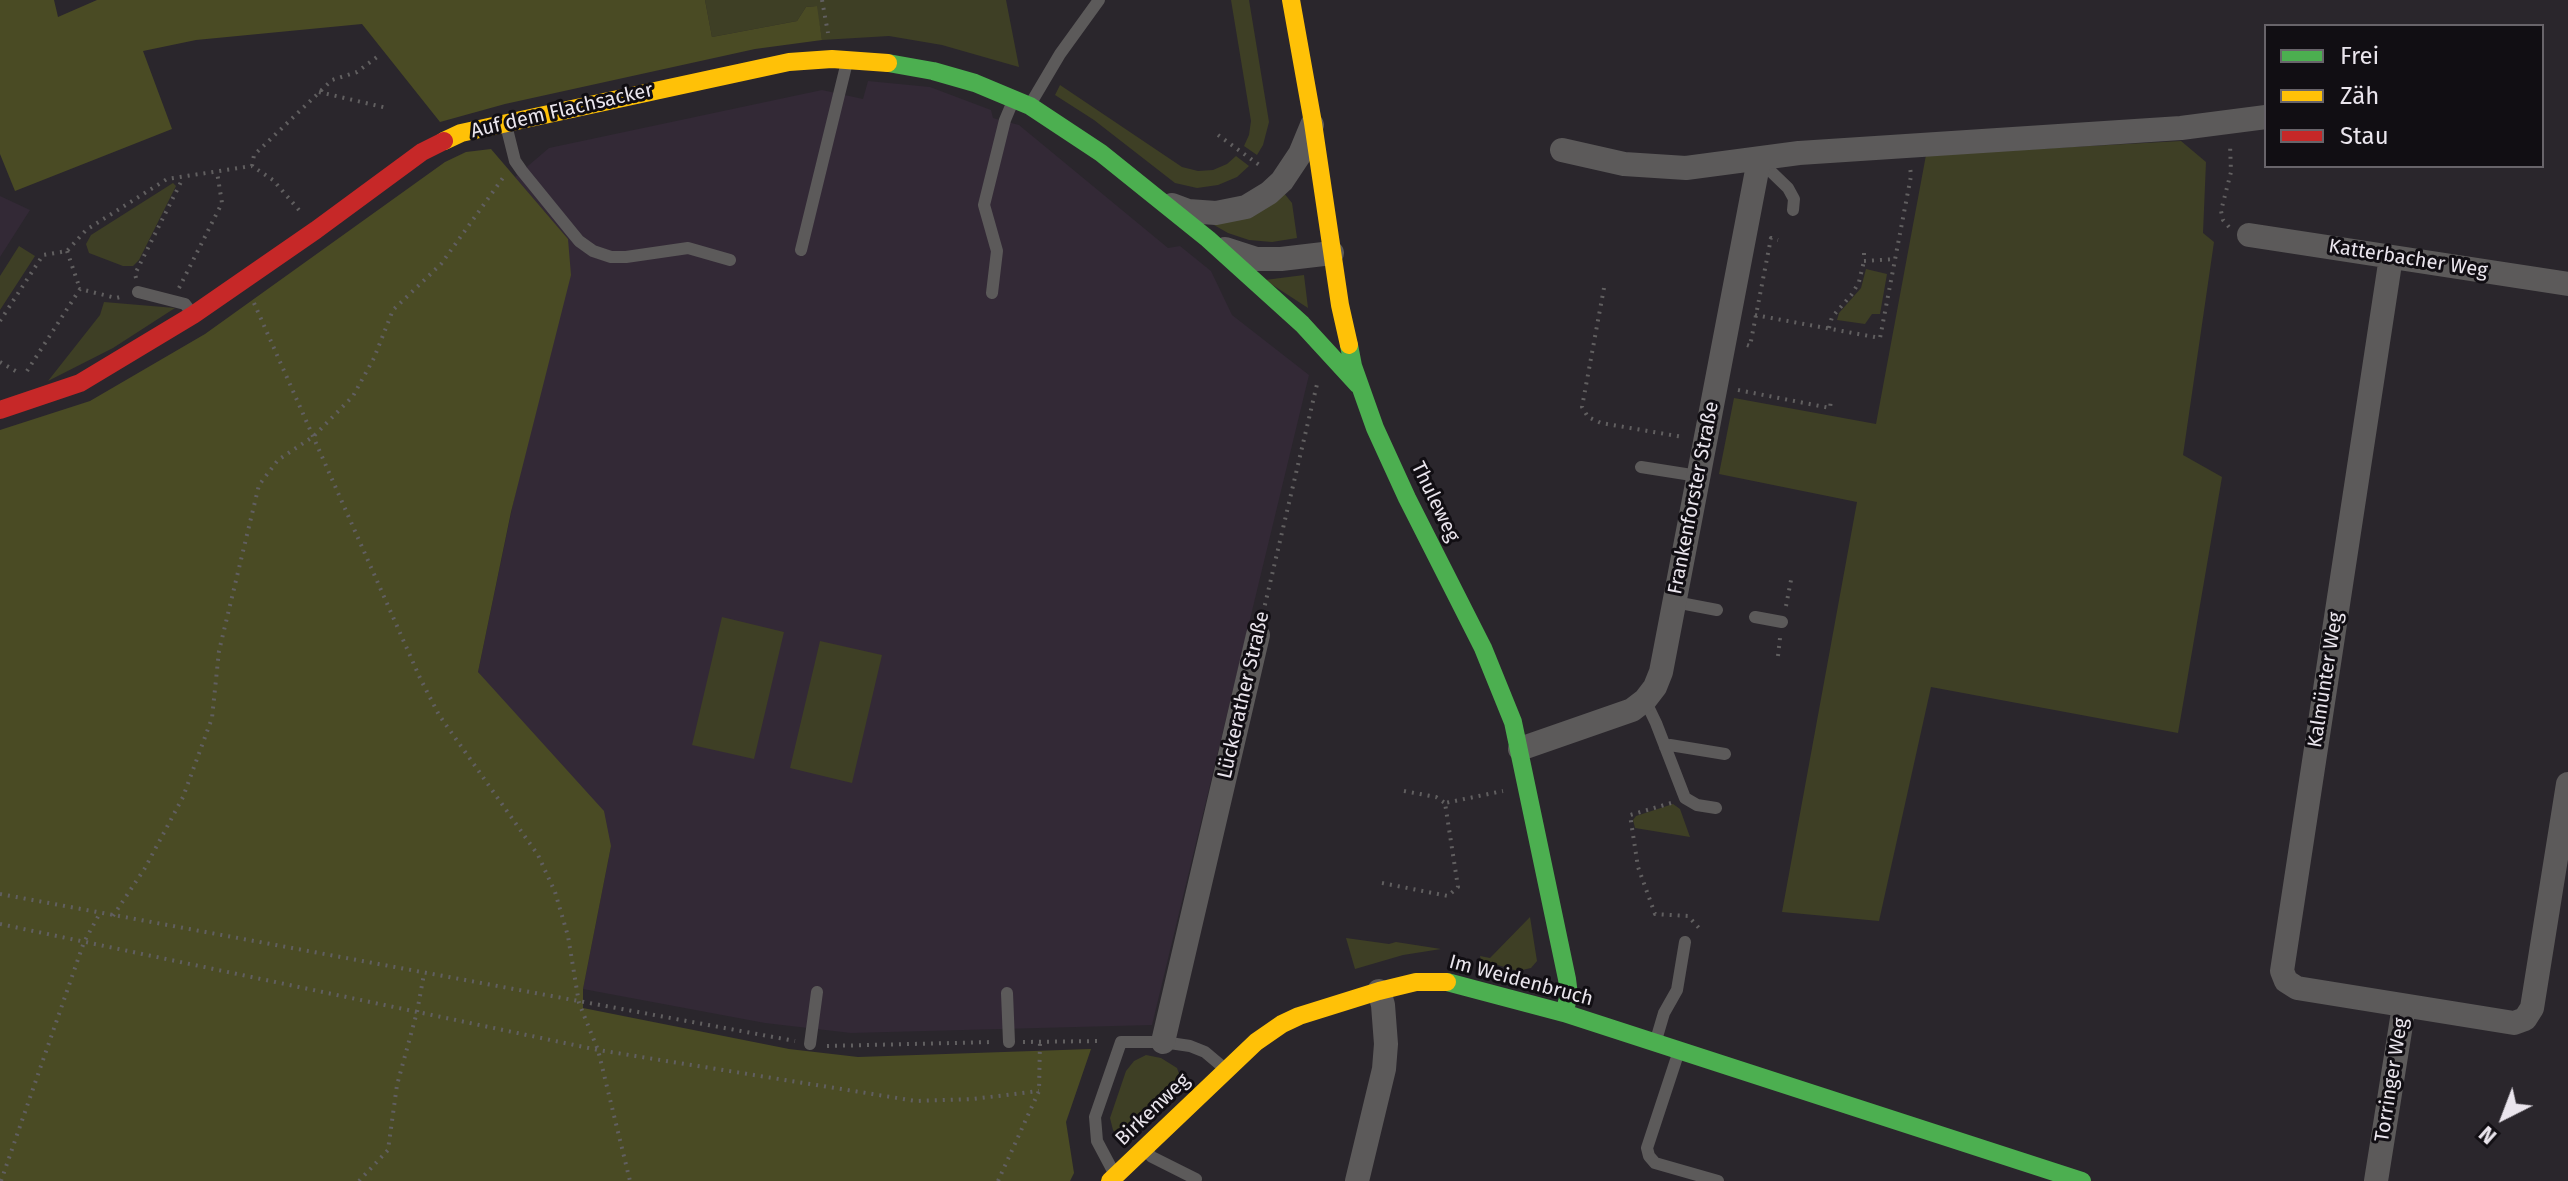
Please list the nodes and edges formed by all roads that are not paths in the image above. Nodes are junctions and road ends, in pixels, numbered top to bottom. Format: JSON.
{"nodes":[{"id":1,"x":1099,"y":0,"type":"edge"},
{"id":2,"x":1291,"y":0,"type":"edge"},
{"id":3,"x":848,"y":59,"type":"junction"},
{"id":4,"x":1022,"y":102,"type":"junction"},
{"id":5,"x":2264,"y":117,"type":"edge"},
{"id":6,"x":505,"y":122,"type":"junction"},
{"id":7,"x":1313,"y":123,"type":"junction"},
{"id":8,"x":1562,"y":150,"type":"dead end"},
{"id":9,"x":1759,"y":160,"type":"junction"},
{"id":10,"x":1161,"y":202,"type":"junction"},
{"id":11,"x":1793,"y":210,"type":"dead end"},
{"id":12,"x":2249,"y":235,"type":"road end"},
{"id":13,"x":1208,"y":239,"type":"junction"},
{"id":14,"x":801,"y":250,"type":"dead end"},
{"id":15,"x":1332,"y":253,"type":"junction"},
{"id":16,"x":2391,"y":257,"type":"junction"},
{"id":17,"x":730,"y":260,"type":"dead end"},
{"id":18,"x":2568,"y":284,"type":"edge"},
{"id":19,"x":138,"y":292,"type":"road end"},
{"id":20,"x":992,"y":293,"type":"dead end"},
{"id":21,"x":193,"y":315,"type":"junction"},
{"id":22,"x":1358,"y":385,"type":"junction"},
{"id":23,"x":0,"y":410,"type":"edge"},
{"id":24,"x":1641,"y":467,"type":"dead end"},
{"id":25,"x":1698,"y":476,"type":"junction"},
{"id":26,"x":1675,"y":602,"type":"junction"},
{"id":27,"x":1717,"y":610,"type":"dead end"},
{"id":28,"x":1755,"y":617,"type":"dead end"},
{"id":29,"x":1782,"y":622,"type":"dead end"},
{"id":30,"x":1258,"y":635,"type":"road end"},
{"id":31,"x":1645,"y":700,"type":"junction"},
{"id":32,"x":1665,"y":747,"type":"junction"},
{"id":33,"x":1520,"y":749,"type":"junction"},
{"id":34,"x":1725,"y":754,"type":"dead end"},
{"id":35,"x":2568,"y":784,"type":"edge"},
{"id":36,"x":1716,"y":808,"type":"dead end"},
{"id":37,"x":1691,"y":942,"type":"road end"},
{"id":38,"x":1379,"y":991,"type":"junction"},
{"id":39,"x":817,"y":992,"type":"dead end"},
{"id":40,"x":1007,"y":993,"type":"dead end"},
{"id":41,"x":2404,"y":1006,"type":"junction"},
{"id":42,"x":1564,"y":1013,"type":"junction"},
{"id":43,"x":1009,"y":1042,"type":"road end"},
{"id":44,"x":1163,"y":1042,"type":"junction"},
{"id":45,"x":1655,"y":1043,"type":"junction"},
{"id":46,"x":810,"y":1044,"type":"road end"},
{"id":47,"x":1679,"y":1051,"type":"junction"},
{"id":48,"x":1226,"y":1070,"type":"junction"},
{"id":49,"x":1144,"y":1148,"type":"junction"},
{"id":50,"x":1113,"y":1178,"type":"edge"},
{"id":51,"x":1196,"y":1179,"type":"dead end"},
{"id":52,"x":1357,"y":1181,"type":"edge"},
{"id":53,"x":1718,"y":1181,"type":"edge"},
{"id":54,"x":2082,"y":1181,"type":"edge"},
{"id":55,"x":2376,"y":1181,"type":"edge"}],
"edges":[{"from":1,"to":4,"type":"lane"},
{"from":2,"to":7,"type":"street","name":"Thuleweg"},
{"from":3,"to":4,"type":"street","name":"Auf dem Flachsacker"},
{"from":3,"to":6,"type":"street","name":"Auf dem Flachsacker"},
{"from":3,"to":14,"type":"lane"},
{"from":4,"to":10,"type":"street","name":"Auf dem Flachsacker"},
{"from":4,"to":20,"type":"lane"},
{"from":5,"to":9,"type":"street"},
{"from":6,"to":17,"type":"lane"},
{"from":6,"to":21,"type":"street","name":"Auf dem Flachsacker"},
{"from":7,"to":10,"type":"street","name":"Auf dem Flachsacker"},
{"from":7,"to":15,"type":"street","name":"Thuleweg"},
{"from":8,"to":9,"type":"street"},
{"from":9,"to":11,"type":"lane"},
{"from":9,"to":25,"type":"street","name":"Frankenforster Straße"},
{"from":10,"to":13,"type":"street","name":"Auf dem Flachsacker"},
{"from":12,"to":16,"type":"street","name":"Katterbacher Weg"},
{"from":13,"to":15,"type":"street","name":"Auf dem Flachsacker"},
{"from":13,"to":22,"type":"street","name":"Auf dem Flachsacker"},
{"from":15,"to":22,"type":"street","name":"Thuleweg"},
{"from":16,"to":18,"type":"street","name":"Katterbacher Weg"},
{"from":16,"to":41,"type":"street","name":"Kalmünter Weg"},
{"from":19,"to":21,"type":"lane"},
{"from":21,"to":23,"type":"street","name":"Auf dem Flachsacker"},
{"from":22,"to":33,"type":"street","name":"Thuleweg"},
{"from":24,"to":25,"type":"lane"},
{"from":25,"to":26,"type":"street","name":"Frankenforster Straße"},
{"from":26,"to":27,"type":"lane"},
{"from":26,"to":31,"type":"street","name":"Frankenforster Straße"},
{"from":28,"to":29,"type":"lane"},
{"from":30,"to":44,"type":"street","name":"Lückerather Straße"},
{"from":31,"to":32,"type":"lane"},
{"from":31,"to":33,"type":"street"},
{"from":32,"to":34,"type":"lane"},
{"from":32,"to":36,"type":"lane"},
{"from":33,"to":42,"type":"street","name":"Thuleweg"},
{"from":35,"to":41,"type":"street","name":"Torringer Weg"},
{"from":37,"to":45,"type":"lane"},
{"from":38,"to":42,"type":"street","name":"Im Weidenbruch"},
{"from":38,"to":48,"type":"street","name":"Im Weidenbruch"},
{"from":38,"to":52,"type":"street"},
{"from":39,"to":46,"type":"lane"},
{"from":40,"to":43,"type":"lane"},
{"from":41,"to":55,"type":"street","name":"Torringer Weg"},
{"from":42,"to":45,"type":"street","name":"Im Weidenbruch"},
{"from":44,"to":48,"type":"lane"},
{"from":44,"to":50,"type":"lane"},
{"from":45,"to":47,"type":"street","name":"Im Weidenbruch"},
{"from":47,"to":53,"type":"lane"},
{"from":47,"to":54,"type":"street","name":"Im Weidenbruch"},
{"from":48,"to":49,"type":"street","name":"Birkenweg"},
{"from":49,"to":50,"type":"street","name":"Birkenweg"},
{"from":49,"to":51,"type":"lane"}]}
